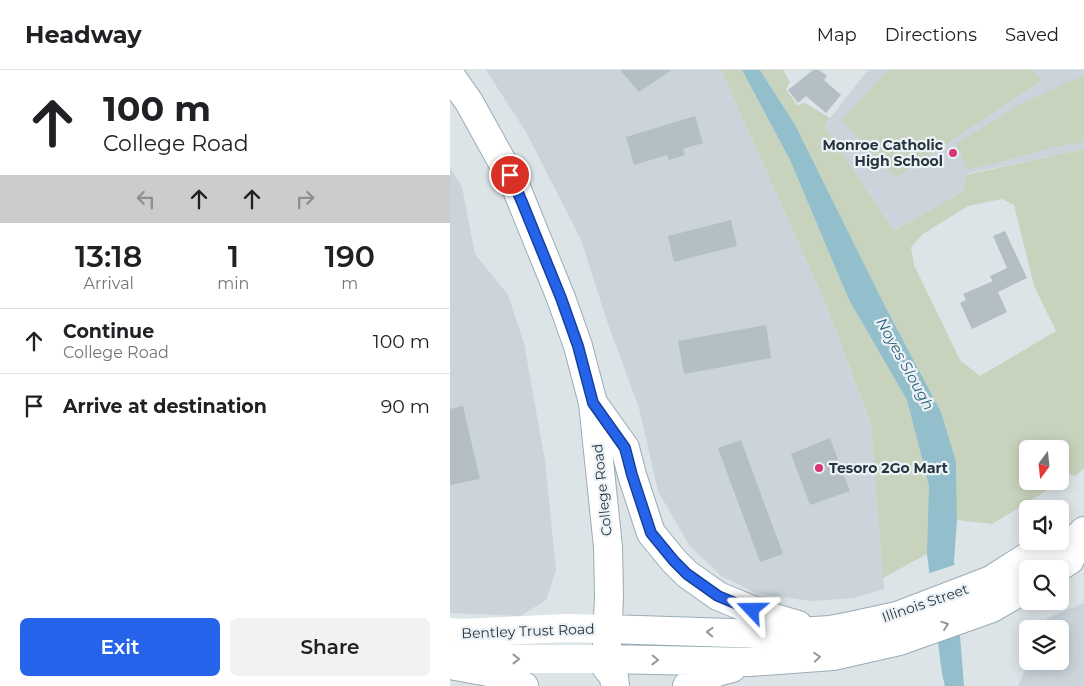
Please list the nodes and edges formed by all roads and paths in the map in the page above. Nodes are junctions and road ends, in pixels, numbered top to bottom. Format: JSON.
{"nodes":[{"id":1,"x":450,"y":75,"type":"edge"},
{"id":2,"x":593,"y":403,"type":"junction"},
{"id":3,"x":1069,"y":548,"type":"edge"},
{"id":4,"x":1045,"y":550,"type":"edge"},
{"id":5,"x":1069,"y":561,"type":"edge"},
{"id":6,"x":1019,"y":593,"type":"edge"},
{"id":7,"x":898,"y":628,"type":"junction"},
{"id":8,"x":607,"y":629,"type":"junction"},
{"id":9,"x":817,"y":631,"type":"junction"},
{"id":10,"x":450,"y":632,"type":"edge"},
{"id":11,"x":450,"y":659,"type":"edge"},
{"id":12,"x":750,"y":662,"type":"junction"},
{"id":13,"x":450,"y":665,"type":"edge"},
{"id":14,"x":605,"y":675,"type":"edge"},
{"id":15,"x":524,"y":686,"type":"edge"},
{"id":16,"x":687,"y":686,"type":"edge"}],
"edges":[{"from":1,"to":2,"type":"main road","name":"College Road"},
{"from":2,"to":8,"type":"main road","name":"College Road"},
{"from":2,"to":9,"type":"main road"},
{"from":3,"to":5,"type":"main road","name":"Illinois Street"},
{"from":4,"to":7,"type":"main road","name":"Illinois Street"},
{"from":7,"to":6,"type":"main road","name":"Illinois Street","one_way":true},
{"from":7,"to":9,"type":"main road","name":"Illinois Street"},
{"from":12,"to":7,"type":"main road","name":"Illinois Street","one_way":true},
{"from":9,"to":8,"type":"main road","name":"Illinois Street","one_way":true},
{"from":8,"to":10,"type":"main road","name":"Bentley Trust Road"},
{"from":8,"to":14,"type":"main road","name":"College Road"},
{"from":11,"to":14,"type":"main road","name":"Bentley Trust Road","one_way":true},
{"from":14,"to":12,"type":"main road","name":"Illinois Street","one_way":true},
{"from":12,"to":16,"type":"main road"},
{"from":13,"to":15,"type":"main road"}]}
